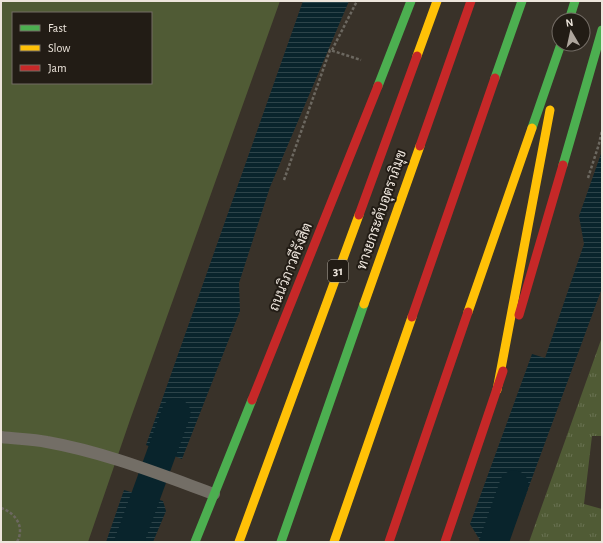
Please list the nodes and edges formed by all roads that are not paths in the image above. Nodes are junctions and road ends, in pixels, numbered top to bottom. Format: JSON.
{"nodes":[{"id":1,"x":411,"y":1,"type":"edge"},
{"id":2,"x":437,"y":1,"type":"edge"},
{"id":3,"x":471,"y":1,"type":"edge"},
{"id":4,"x":522,"y":1,"type":"edge"},
{"id":5,"x":575,"y":1,"type":"edge"},
{"id":6,"x":572,"y":12,"type":"edge"},
{"id":7,"x":602,"y":30,"type":"edge"},
{"id":8,"x":559,"y":52,"type":"edge"},
{"id":9,"x":560,"y":52,"type":"edge"},
{"id":10,"x":497,"y":390,"type":"junction"},
{"id":11,"x":1,"y":438,"type":"edge"},
{"id":12,"x":214,"y":494,"type":"junction"},
{"id":13,"x":195,"y":542,"type":"edge"},
{"id":14,"x":239,"y":542,"type":"edge"},
{"id":15,"x":281,"y":542,"type":"edge"},
{"id":16,"x":334,"y":542,"type":"edge"},
{"id":17,"x":389,"y":542,"type":"edge"},
{"id":18,"x":445,"y":542,"type":"edge"}],
"edges":[{"from":1,"to":12,"type":"main road","name":"ถนนวิภาวดีรังสิต","number":"31"},
{"from":2,"to":14,"type":"main road","number":"31"},
{"from":3,"to":15,"type":"main road","name":"ทางยกระดับอุตราภิมุข"},
{"from":4,"to":16,"type":"main road"},
{"from":5,"to":6,"type":"main road"},
{"from":7,"to":10,"type":"main road"},
{"from":8,"to":17,"type":"main road"},
{"from":9,"to":10,"type":"main road"},
{"from":10,"to":18,"type":"main road"},
{"from":11,"to":12,"type":"lane"},
{"from":12,"to":13,"type":"main road","name":"ถนนวิภาวดีรังสิต","number":"31"}]}
